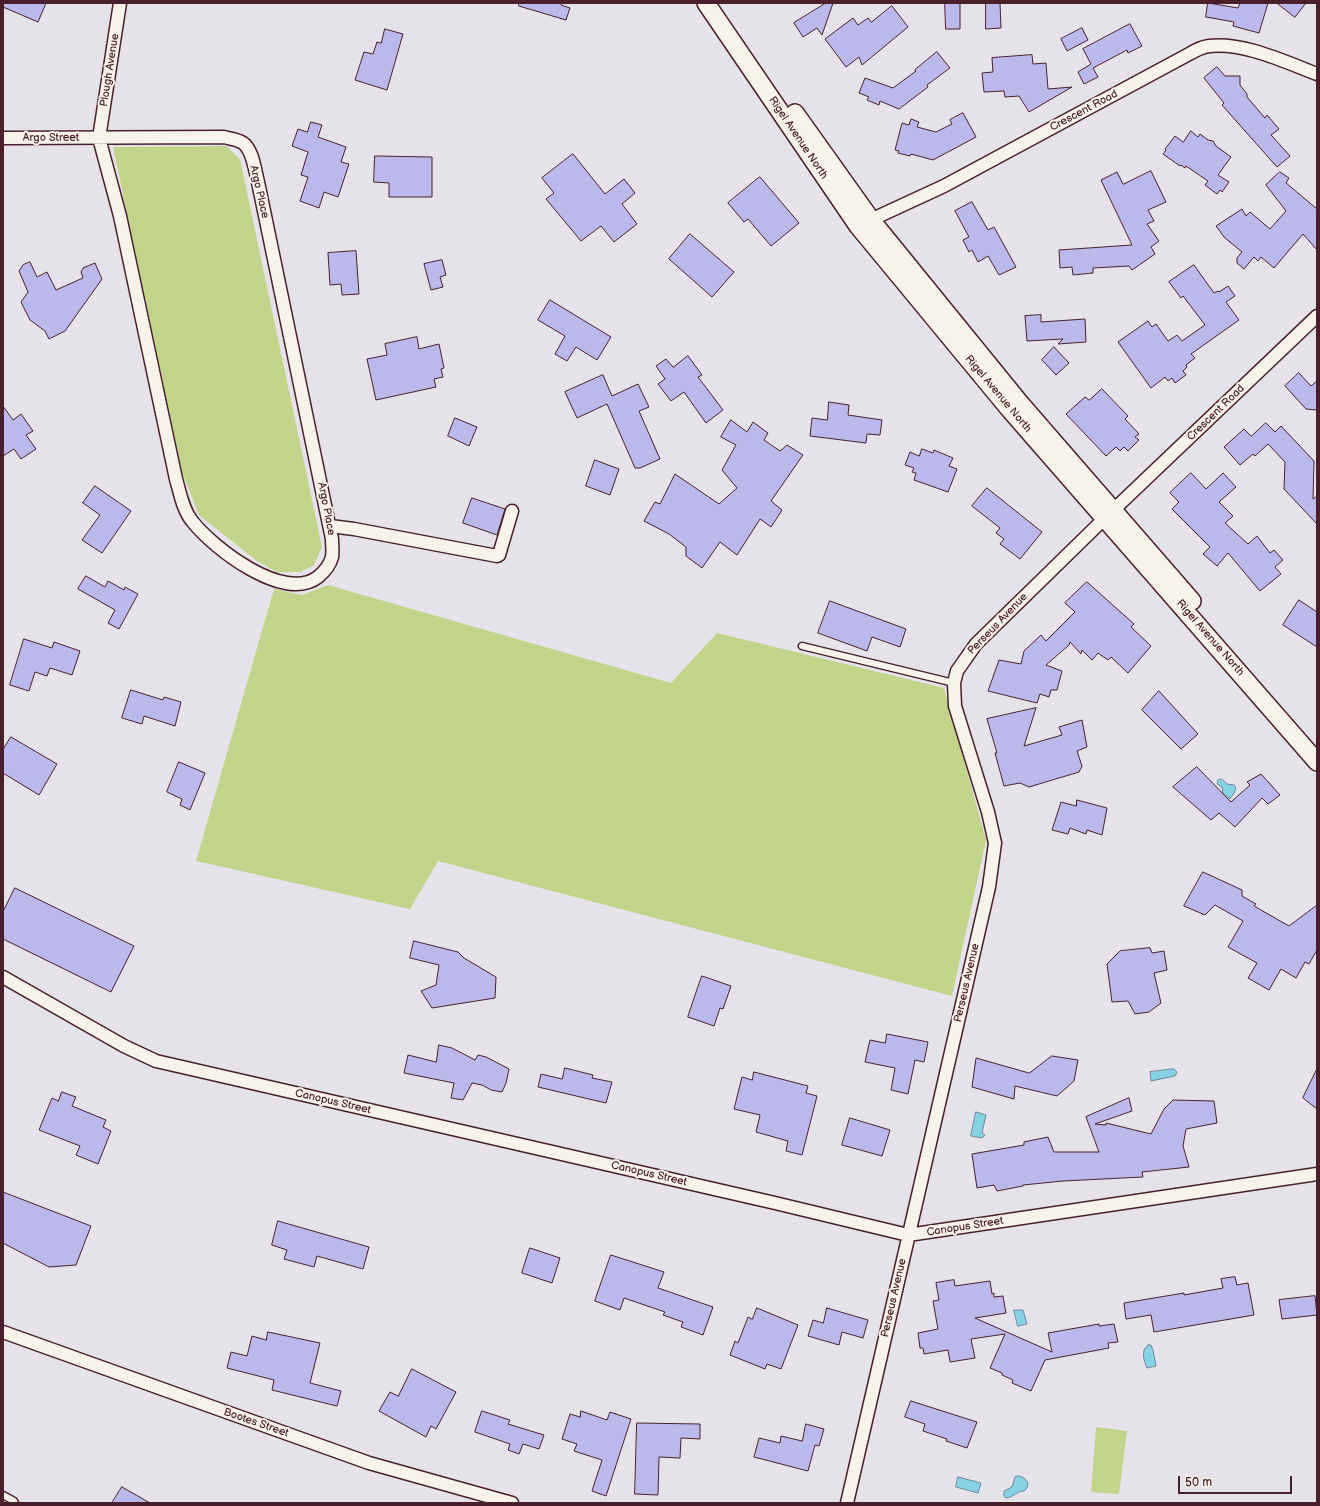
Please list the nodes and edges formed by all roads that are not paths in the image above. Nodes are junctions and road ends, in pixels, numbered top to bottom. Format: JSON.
{"nodes":[{"id":1,"x":120,"y":3,"type":"edge"},
{"id":2,"x":706,"y":3,"type":"edge"},
{"id":3,"x":718,"y":3,"type":"edge"},
{"id":4,"x":1317,"y":74,"type":"edge"},
{"id":5,"x":3,"y":138,"type":"edge"},
{"id":6,"x":99,"y":138,"type":"junction"},
{"id":7,"x":865,"y":223,"type":"junction"},
{"id":8,"x":1317,"y":316,"type":"edge"},
{"id":9,"x":512,"y":511,"type":"dead end"},
{"id":10,"x":1109,"y":514,"type":"junction"},
{"id":11,"x":330,"y":526,"type":"junction"},
{"id":12,"x":802,"y":646,"type":"dead end"},
{"id":13,"x":954,"y":683,"type":"junction"},
{"id":14,"x":1317,"y":746,"type":"edge"},
{"id":15,"x":1317,"y":762,"type":"edge"},
{"id":16,"x":3,"y":977,"type":"edge"},
{"id":17,"x":1317,"y":1174,"type":"edge"},
{"id":18,"x":908,"y":1236,"type":"junction"},
{"id":19,"x":3,"y":1332,"type":"edge"},
{"id":20,"x":3,"y":1495,"type":"edge"},
{"id":21,"x":15,"y":1503,"type":"edge"},
{"id":22,"x":512,"y":1503,"type":"edge"},
{"id":23,"x":847,"y":1503,"type":"edge"}],
"edges":[{"from":1,"to":6,"type":"street","name":"Plough Avenue"},
{"from":2,"to":7,"type":"main road","name":"Rigel Avenue North"},
{"from":3,"to":7,"type":"main road","name":"Rigel Avenue North"},
{"from":4,"to":7,"type":"street","name":"Crescent Road"},
{"from":5,"to":6,"type":"street","name":"Argo Street"},
{"from":6,"to":11,"type":"street","name":"Argo Place"},
{"from":6,"to":11,"type":"street","name":"Argo Place"},
{"from":7,"to":10,"type":"main road","name":"Rigel Avenue North"},
{"from":8,"to":10,"type":"street","name":"Crescent Road"},
{"from":9,"to":11,"type":"street"},
{"from":10,"to":13,"type":"street","name":"Perseus Avenue"},
{"from":10,"to":14,"type":"main road","name":"Rigel Avenue North"},
{"from":10,"to":15,"type":"main road","name":"Rigel Avenue North"},
{"from":12,"to":13,"type":"lane"},
{"from":13,"to":18,"type":"street","name":"Perseus Avenue"},
{"from":16,"to":18,"type":"street","name":"Canopus Street"},
{"from":17,"to":18,"type":"street","name":"Canopus Street"},
{"from":18,"to":23,"type":"street","name":"Perseus Avenue"},
{"from":19,"to":22,"type":"street","name":"Bootes Street"},
{"from":20,"to":21,"type":"lane"}]}
